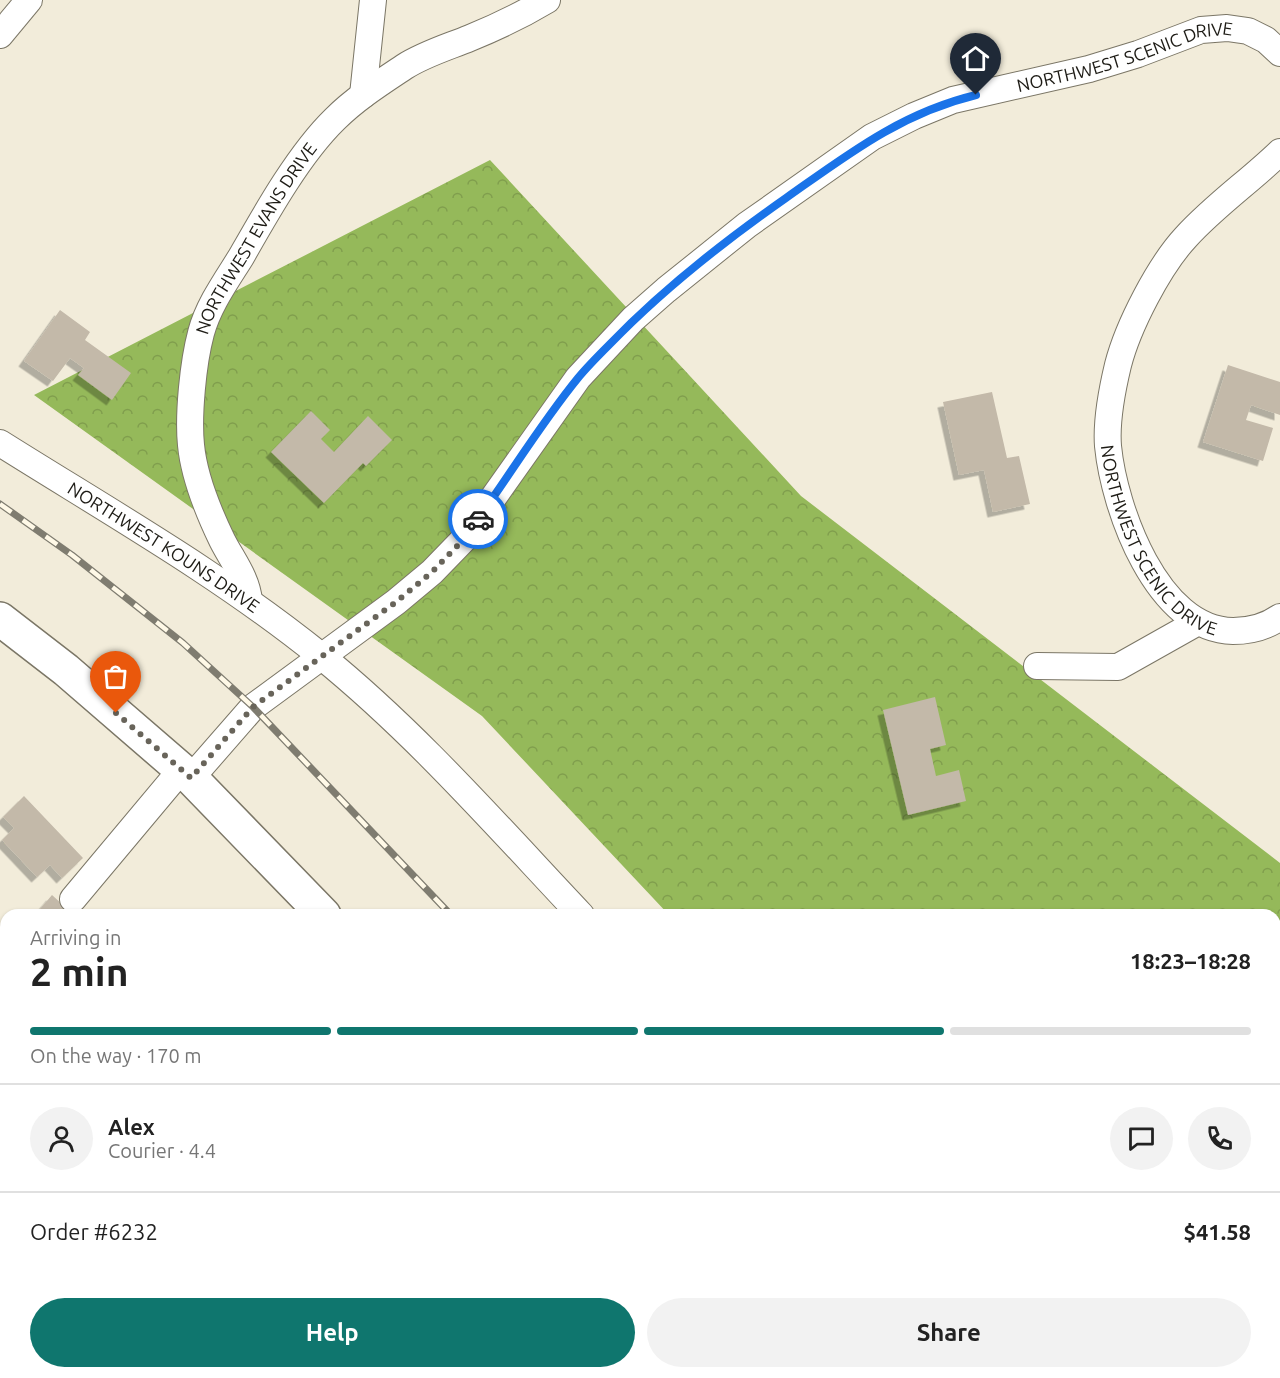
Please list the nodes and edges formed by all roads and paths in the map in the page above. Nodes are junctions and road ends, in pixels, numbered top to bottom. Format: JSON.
{"nodes":[{"id":1,"x":29,"y":0,"type":"edge"},
{"id":2,"x":373,"y":0,"type":"edge"},
{"id":3,"x":547,"y":0,"type":"edge"},
{"id":4,"x":0,"y":35,"type":"edge"},
{"id":5,"x":1280,"y":53,"type":"edge"},
{"id":6,"x":363,"y":95,"type":"junction"},
{"id":7,"x":1280,"y":152,"type":"edge"},
{"id":8,"x":0,"y":443,"type":"edge"},
{"id":9,"x":249,"y":601,"type":"junction"},
{"id":10,"x":1280,"y":617,"type":"edge"},
{"id":11,"x":0,"y":619,"type":"edge"},
{"id":12,"x":1198,"y":622,"type":"junction"},
{"id":13,"x":321,"y":656,"type":"junction"},
{"id":14,"x":1037,"y":666,"type":"dead end"},
{"id":15,"x":186,"y":774,"type":"junction"},
{"id":16,"x":73,"y":899,"type":"dead end"},
{"id":17,"x":318,"y":909,"type":"edge"},
{"id":18,"x":575,"y":909,"type":"edge"}],
"edges":[{"from":1,"to":4,"type":"street"},
{"from":2,"to":6,"type":"street"},
{"from":3,"to":6,"type":"street","name":"NORTHWEST EVANS DRIVE"},
{"from":5,"to":13,"type":"street","name":"NORTHWEST SCENIC DRIVE"},
{"from":6,"to":9,"type":"street","name":"NORTHWEST EVANS DRIVE"},
{"from":7,"to":12,"type":"street","name":"NORTHWEST SCENIC DRIVE"},
{"from":8,"to":9,"type":"street","name":"NORTHWEST KOUNS DRIVE"},
{"from":9,"to":13,"type":"street","name":"NORTHWEST KOUNS DRIVE"},
{"from":10,"to":12,"type":"street","name":"NORTHWEST SCENIC DRIVE"},
{"from":11,"to":15,"type":"highway"},
{"from":12,"to":14,"type":"street"},
{"from":13,"to":15,"type":"street","name":"NORTHWEST SCENIC DRIVE"},
{"from":13,"to":18,"type":"street","name":"NORTHWEST KOUNS DRIVE"},
{"from":15,"to":16,"type":"street","name":"NORTHWEST SCENIC DRIVE"},
{"from":15,"to":17,"type":"highway"}]}
